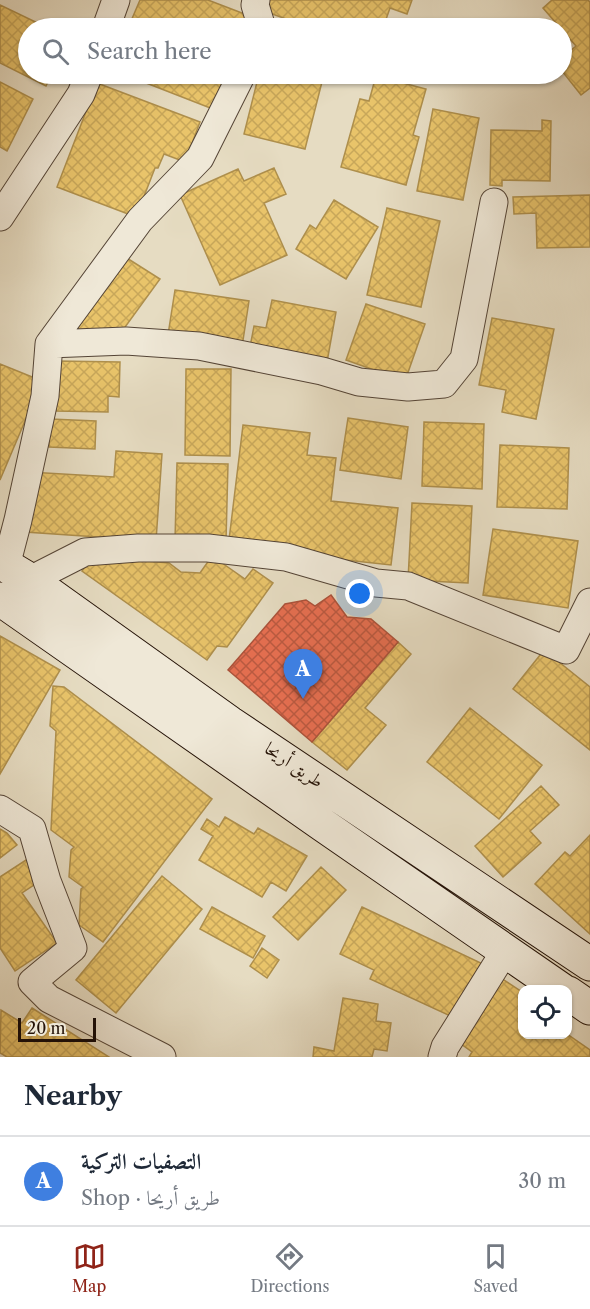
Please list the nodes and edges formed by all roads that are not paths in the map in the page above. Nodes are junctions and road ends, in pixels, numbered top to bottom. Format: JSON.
{"nodes":[{"id":1,"x":116,"y":0,"type":"edge"},
{"id":2,"x":256,"y":0,"type":"edge"},
{"id":3,"x":110,"y":18,"type":"edge"},
{"id":4,"x":259,"y":18,"type":"edge"},
{"id":5,"x":85,"y":84,"type":"edge"},
{"id":6,"x":237,"y":84,"type":"edge"},
{"id":7,"x":494,"y":202,"type":"dead end"},
{"id":8,"x":0,"y":217,"type":"edge"},
{"id":9,"x":49,"y":344,"type":"junction"},
{"id":10,"x":12,"y":569,"type":"edge"},
{"id":11,"x":0,"y":599,"type":"edge"},
{"id":12,"x":590,"y":602,"type":"edge"},
{"id":13,"x":0,"y":809,"type":"edge"},
{"id":14,"x":505,"y":951,"type":"junction"},
{"id":15,"x":590,"y":964,"type":"edge"},
{"id":16,"x":555,"y":985,"type":"edge"},
{"id":17,"x":572,"y":996,"type":"edge"},
{"id":18,"x":590,"y":1008,"type":"edge"},
{"id":19,"x":162,"y":1057,"type":"edge"},
{"id":20,"x":442,"y":1057,"type":"edge"}],
"edges":[{"from":1,"to":3,"type":"street"},
{"from":2,"to":4,"type":"street"},
{"from":5,"to":8,"type":"street"},
{"from":6,"to":9,"type":"street"},
{"from":7,"to":9,"type":"street"},
{"from":9,"to":10,"type":"street"},
{"from":10,"to":12,"type":"street"},
{"from":10,"to":15,"type":"main road","name":"طريق أريحا"},
{"from":11,"to":14,"type":"main road","name":"طريق أريحا"},
{"from":13,"to":19,"type":"street"},
{"from":14,"to":16,"type":"main road","name":"طريق أريحا"},
{"from":14,"to":20,"type":"street"},
{"from":17,"to":18,"type":"main road"}]}
